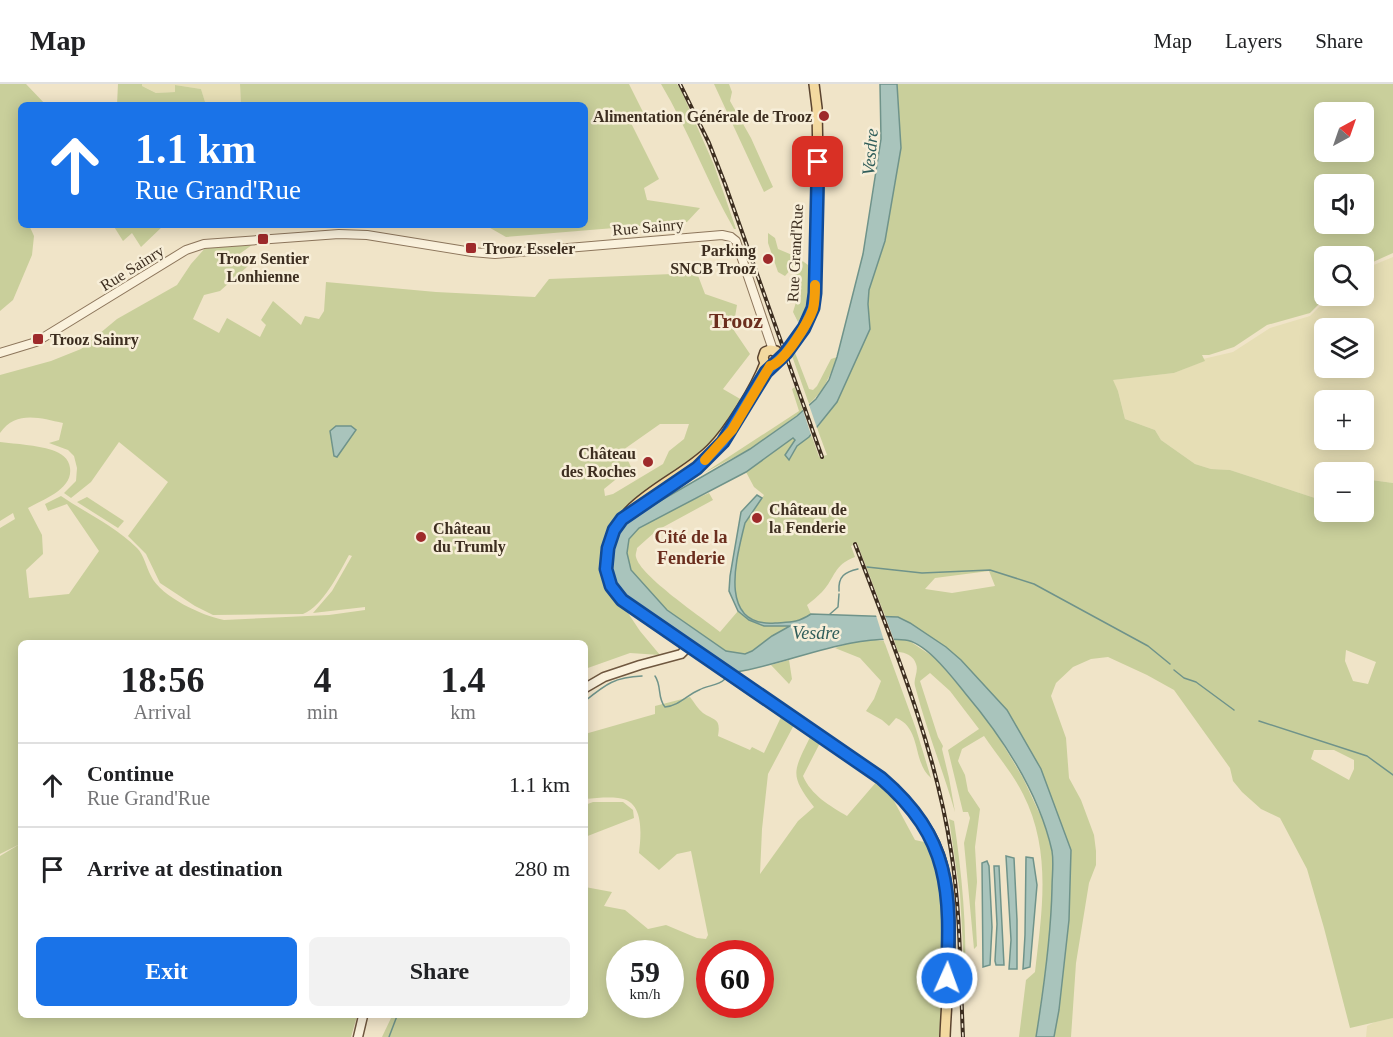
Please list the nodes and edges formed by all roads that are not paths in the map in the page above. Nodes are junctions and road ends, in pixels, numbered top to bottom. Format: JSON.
{"nodes":[{"id":1,"x":814,"y":84,"type":"edge"},
{"id":2,"x":764,"y":324,"type":"junction"},
{"id":3,"x":0,"y":353,"type":"edge"},
{"id":4,"x":776,"y":354,"type":"junction"},
{"id":5,"x":766,"y":361,"type":"junction"},
{"id":6,"x":689,"y":646,"type":"junction"},
{"id":7,"x":588,"y":686,"type":"edge"},
{"id":8,"x":363,"y":1018,"type":"edge"},
{"id":9,"x":358,"y":1037,"type":"edge"},
{"id":10,"x":945,"y":1037,"type":"edge"}],
"edges":[{"from":1,"to":4,"type":"main road","name":"Rue Grand'Rue"},
{"from":2,"to":3,"type":"street","name":"Rue Sainry"},
{"from":2,"to":4,"type":"street","name":"Rue Sainry"},
{"from":2,"to":5,"type":"street","name":"Rue Sainry"},
{"from":4,"to":5,"type":"main road","name":"Rue Grand'Rue"},
{"from":4,"to":5,"type":"main road","name":"Rue Grand'Rue"},
{"from":5,"to":6,"type":"main road"},
{"from":6,"to":7,"type":"main road"},
{"from":6,"to":10,"type":"main road"},
{"from":8,"to":9,"type":"main road"}]}
